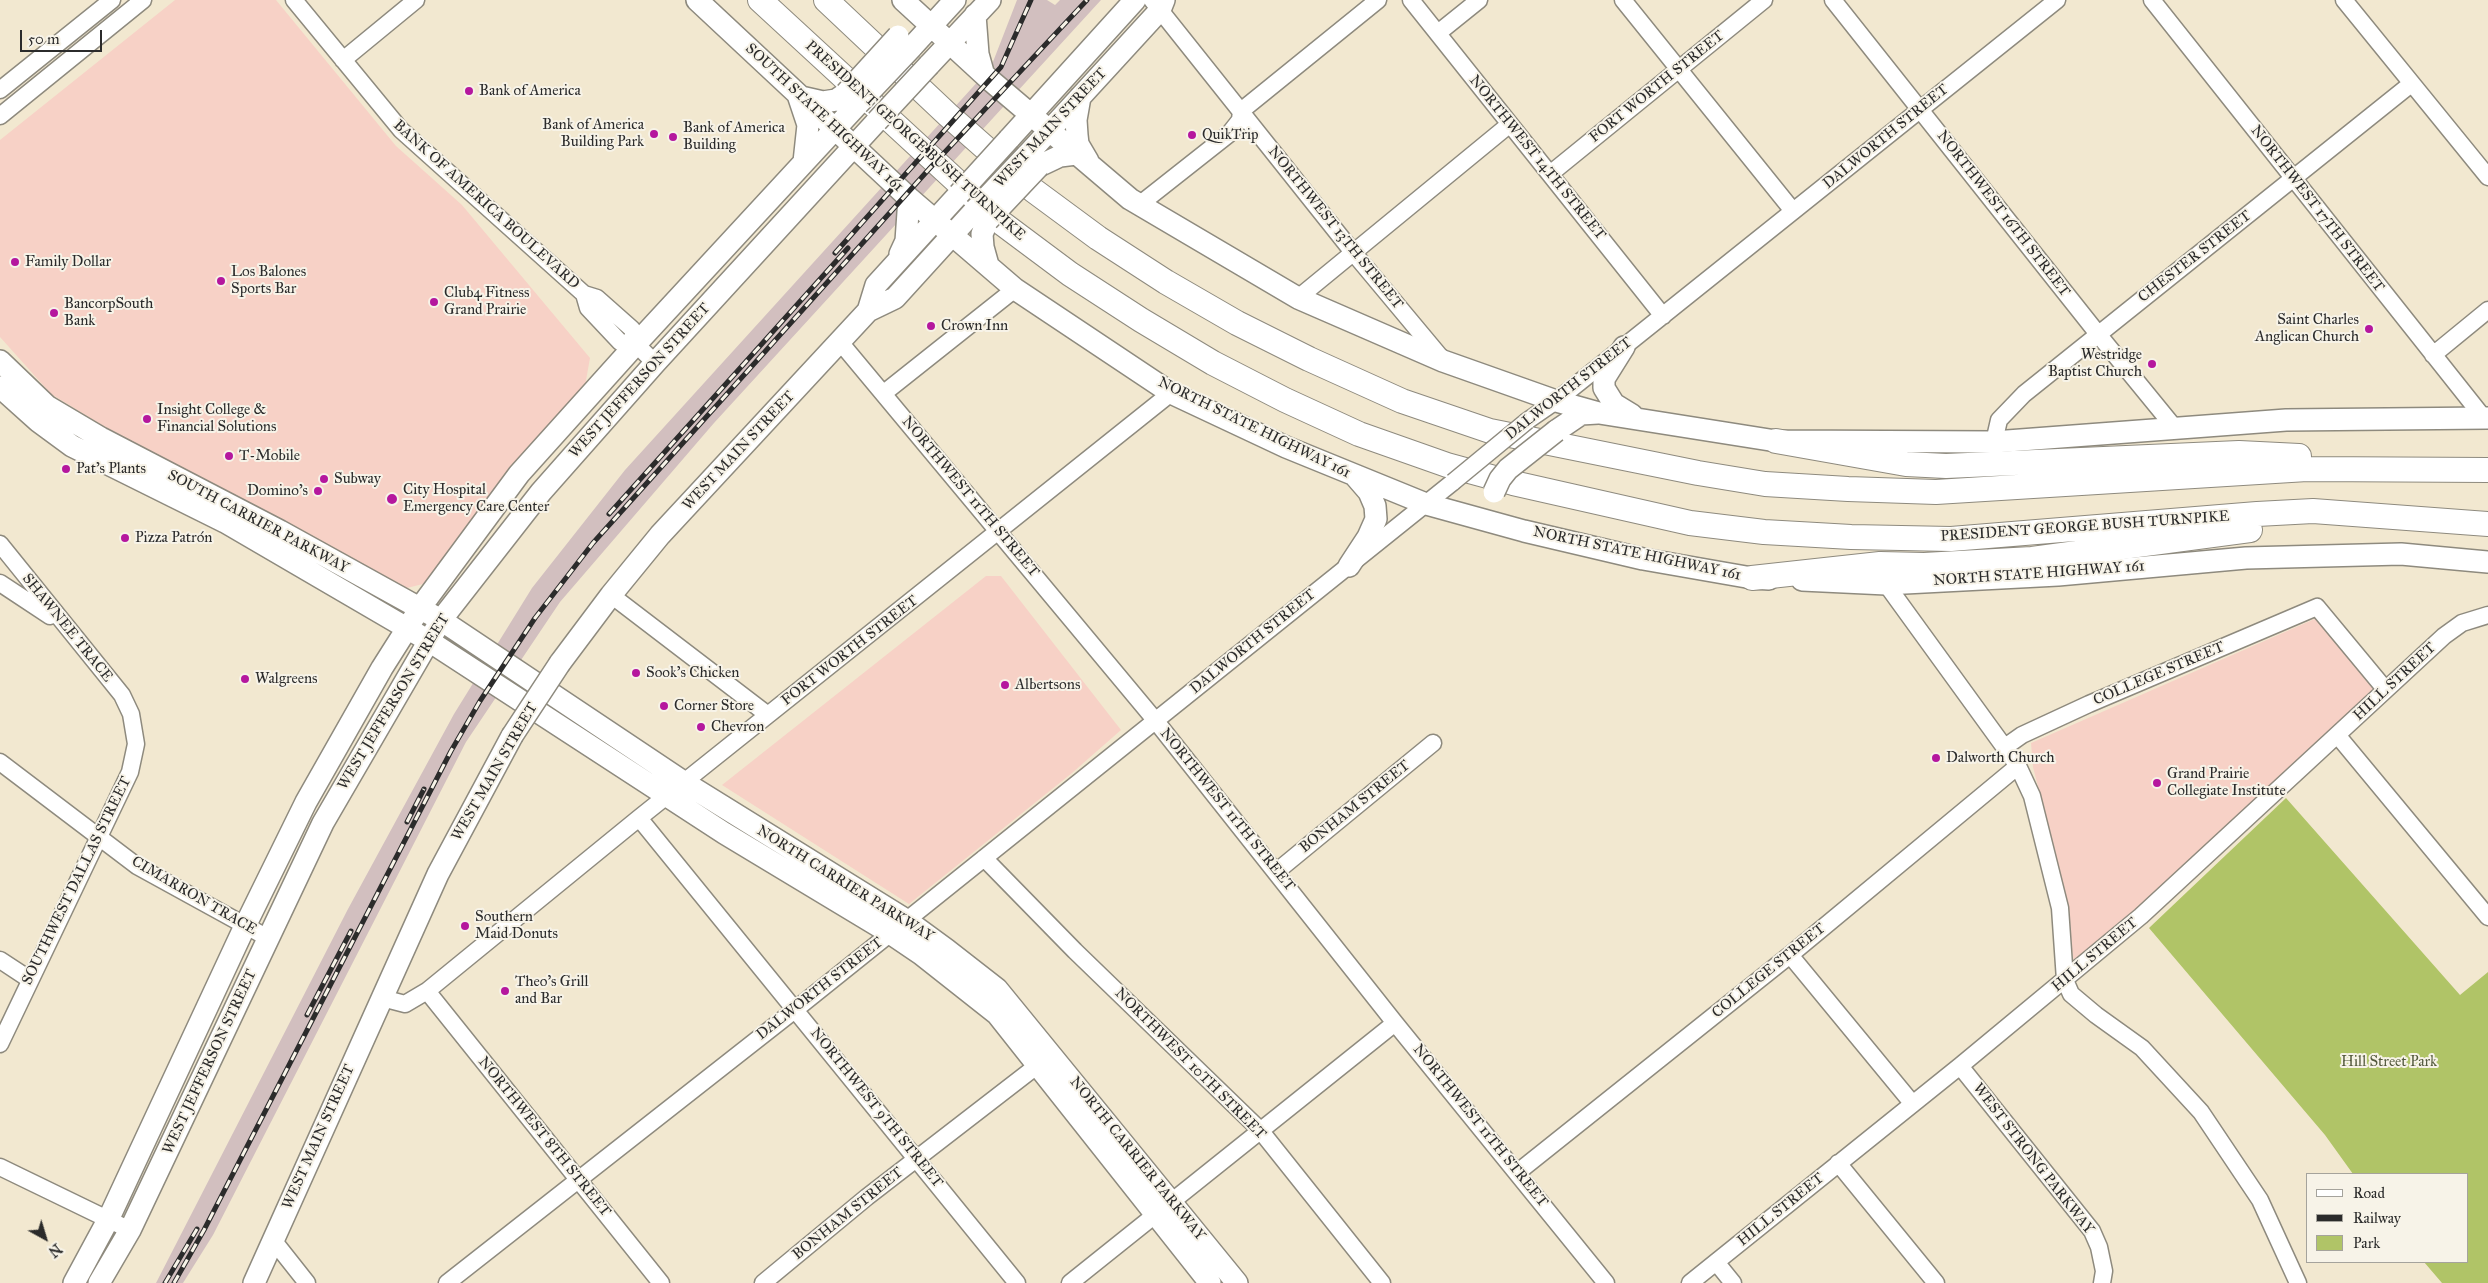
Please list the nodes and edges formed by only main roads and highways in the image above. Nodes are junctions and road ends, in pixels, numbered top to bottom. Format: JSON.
{"nodes":[{"id":1,"x":697,"y":0,"type":"edge"},
{"id":2,"x":760,"y":0,"type":"edge"},
{"id":3,"x":826,"y":0,"type":"edge"},
{"id":4,"x":896,"y":0,"type":"edge"},
{"id":5,"x":903,"y":0,"type":"edge"},
{"id":6,"x":955,"y":0,"type":"edge"},
{"id":7,"x":1135,"y":0,"type":"edge"},
{"id":8,"x":1159,"y":3,"type":"edge"},
{"id":9,"x":982,"y":8,"type":"edge"},
{"id":10,"x":931,"y":26,"type":"junction"},
{"id":11,"x":904,"y":42,"type":"junction"},
{"id":12,"x":950,"y":42,"type":"junction"},
{"id":13,"x":983,"y":72,"type":"junction"},
{"id":14,"x":799,"y":95,"type":"junction"},
{"id":15,"x":1080,"y":97,"type":"junction"},
{"id":16,"x":852,"y":98,"type":"junction"},
{"id":17,"x":1032,"y":114,"type":"junction"},
{"id":18,"x":834,"y":129,"type":"junction"},
{"id":19,"x":1049,"y":130,"type":"junction"},
{"id":20,"x":854,"y":146,"type":"junction"},
{"id":21,"x":1084,"y":160,"type":"junction"},
{"id":22,"x":1033,"y":161,"type":"junction"},
{"id":23,"x":804,"y":162,"type":"junction"},
{"id":24,"x":909,"y":198,"type":"junction"},
{"id":25,"x":982,"y":215,"type":"junction"},
{"id":26,"x":934,"y":221,"type":"junction"},
{"id":27,"x":952,"y":236,"type":"junction"},
{"id":28,"x":984,"y":261,"type":"junction"},
{"id":29,"x":927,"y":263,"type":"junction"},
{"id":30,"x":894,"y":265,"type":"junction"},
{"id":31,"x":868,"y":311,"type":"junction"},
{"id":32,"x":1624,"y":347,"type":"road end"},
{"id":33,"x":0,"y":361,"type":"edge"},
{"id":34,"x":8,"y":392,"type":"edge"},
{"id":35,"x":1599,"y":413,"type":"junction"},
{"id":36,"x":1639,"y":418,"type":"junction"},
{"id":37,"x":2486,"y":418,"type":"edge"},
{"id":38,"x":1776,"y":441,"type":"junction"},
{"id":39,"x":2488,"y":469,"type":"edge"},
{"id":40,"x":1356,"y":477,"type":"junction"},
{"id":41,"x":2384,"y":516,"type":"junction"},
{"id":42,"x":2488,"y":524,"type":"edge"},
{"id":43,"x":1524,"y":531,"type":"junction"},
{"id":44,"x":2488,"y":562,"type":"edge"},
{"id":45,"x":1348,"y":566,"type":"road end"},
{"id":46,"x":1752,"y":578,"type":"junction"},
{"id":47,"x":420,"y":608,"type":"junction"},
{"id":48,"x":441,"y":620,"type":"junction"},
{"id":49,"x":407,"y":629,"type":"junction"},
{"id":50,"x":429,"y":641,"type":"junction"},
{"id":51,"x":523,"y":674,"type":"joint"},
{"id":52,"x":511,"y":694,"type":"joint"},
{"id":53,"x":1045,"y":1060,"type":"junction"},
{"id":54,"x":178,"y":1069,"type":"junction"},
{"id":55,"x":202,"y":1079,"type":"junction"},
{"id":56,"x":154,"y":1121,"type":"junction"},
{"id":57,"x":176,"y":1131,"type":"junction"},
{"id":58,"x":1164,"y":1208,"type":"junction"},
{"id":59,"x":74,"y":1283,"type":"edge"},
{"id":60,"x":99,"y":1283,"type":"edge"},
{"id":61,"x":254,"y":1283,"type":"edge"},
{"id":62,"x":1210,"y":1283,"type":"edge"},
{"id":63,"x":1236,"y":1283,"type":"edge"}],
"edges":[{"from":1,"to":14,"type":"main road","name":"SOUTH STATE HIGHWAY 161"},
{"from":2,"to":41,"type":"highway","name":"PRESIDENT GEORGE BUSH TURNPIKE"},
{"from":3,"to":39,"type":"highway"},
{"from":4,"to":11,"type":"main road"},
{"from":5,"to":10,"type":"main road"},
{"from":6,"to":10,"type":"main road","name":"WEST JEFFERSON STREET"},
{"from":7,"to":17,"type":"main road","name":"WEST MAIN STREET"},
{"from":8,"to":15,"type":"main road","name":"WEST MAIN STREET"},
{"from":9,"to":12,"type":"main road","name":"WEST JEFFERSON STREET"},
{"from":9,"to":13,"type":"main road"},
{"from":10,"to":11,"type":"main road","name":"WEST JEFFERSON STREET"},
{"from":10,"to":12,"type":"main road"},
{"from":11,"to":16,"type":"main road","name":"WEST JEFFERSON STREET","bridge":true},
{"from":12,"to":13,"type":"main road"},
{"from":12,"to":20,"type":"main road","name":"WEST JEFFERSON STREET","bridge":true},
{"from":13,"to":17,"type":"main road"},
{"from":14,"to":16,"type":"main road"},
{"from":14,"to":18,"type":"main road","name":"SOUTH STATE HIGHWAY 161"},
{"from":14,"to":23,"type":"main road"},
{"from":15,"to":19,"type":"main road","name":"WEST MAIN STREET"},
{"from":15,"to":21,"type":"main road"},
{"from":16,"to":18,"type":"main road","name":"WEST JEFFERSON STREET"},
{"from":17,"to":19,"type":"main road"},
{"from":17,"to":26,"type":"main road","name":"WEST MAIN STREET","bridge":true},
{"from":18,"to":20,"type":"main road","name":"SOUTH STATE HIGHWAY 161"},
{"from":18,"to":23,"type":"main road","name":"WEST JEFFERSON STREET"},
{"from":19,"to":21,"type":"main road"},
{"from":19,"to":22,"type":"main road","name":"WEST MAIN STREET"},
{"from":20,"to":24,"type":"main road","name":"SOUTH STATE HIGHWAY 161"},
{"from":20,"to":48,"type":"main road","name":"WEST JEFFERSON STREET"},
{"from":21,"to":22,"type":"main road"},
{"from":21,"to":35,"type":"main road"},
{"from":22,"to":25,"type":"main road","name":"WEST MAIN STREET","bridge":true},
{"from":23,"to":47,"type":"main road","name":"WEST JEFFERSON STREET"},
{"from":24,"to":26,"type":"main road","name":"SOUTH STATE HIGHWAY 161"},
{"from":24,"to":30,"type":"main road"},
{"from":25,"to":27,"type":"main road","name":"WEST MAIN STREET"},
{"from":25,"to":28,"type":"main road"},
{"from":26,"to":27,"type":"main road","name":"SOUTH STATE HIGHWAY 161"},
{"from":26,"to":30,"type":"main road","name":"WEST MAIN STREET"},
{"from":27,"to":28,"type":"main road","name":"NORTH STATE HIGHWAY 161"},
{"from":27,"to":29,"type":"main road","name":"WEST MAIN STREET"},
{"from":28,"to":29,"type":"main road"},
{"from":28,"to":40,"type":"main road","name":"NORTH STATE HIGHWAY 161"},
{"from":29,"to":31,"type":"main road","name":"WEST MAIN STREET"},
{"from":30,"to":31,"type":"main road","name":"WEST MAIN STREET"},
{"from":31,"to":61,"type":"main road","name":"WEST MAIN STREET","bridge":true},
{"from":32,"to":36,"type":"main road"},
{"from":33,"to":34,"type":"main road","name":"SOUTH CARRIER PARKWAY"},
{"from":34,"to":47,"type":"main road","name":"SOUTH CARRIER PARKWAY"},
{"from":34,"to":49,"type":"main road","name":"SOUTH CARRIER PARKWAY"},
{"from":35,"to":36,"type":"main road"},
{"from":35,"to":43,"type":"main road","bridge":true},
{"from":36,"to":38,"type":"main road"},
{"from":37,"to":38,"type":"main road"},
{"from":38,"to":39,"type":"highway"},
{"from":40,"to":43,"type":"main road","name":"NORTH STATE HIGHWAY 161"},
{"from":40,"to":45,"type":"main road"},
{"from":41,"to":42,"type":"highway","name":"PRESIDENT GEORGE BUSH TURNPIKE"},
{"from":41,"to":46,"type":"highway"},
{"from":43,"to":46,"type":"main road","name":"NORTH STATE HIGHWAY 161"},
{"from":44,"to":46,"type":"main road","name":"NORTH STATE HIGHWAY 161"},
{"from":47,"to":48,"type":"main road","name":"SOUTH CARRIER PARKWAY"},
{"from":47,"to":49,"type":"main road","name":"WEST JEFFERSON STREET"},
{"from":48,"to":50,"type":"main road","name":"WEST JEFFERSON STREET"},
{"from":48,"to":51,"type":"main road","name":"SOUTH CARRIER PARKWAY"},
{"from":49,"to":50,"type":"main road","name":"SOUTH CARRIER PARKWAY"},
{"from":49,"to":54,"type":"main road","name":"WEST JEFFERSON STREET"},
{"from":50,"to":52,"type":"main road","name":"SOUTH CARRIER PARKWAY"},
{"from":50,"to":55,"type":"main road","name":"WEST JEFFERSON STREET"},
{"from":51,"to":53,"type":"main road","name":"NORTH CARRIER PARKWAY"},
{"from":52,"to":53,"type":"main road","name":"NORTH CARRIER PARKWAY"},
{"from":53,"to":58,"type":"main road","name":"NORTH CARRIER PARKWAY"},
{"from":54,"to":55,"type":"main road"},
{"from":54,"to":56,"type":"main road","name":"WEST JEFFERSON STREET"},
{"from":55,"to":57,"type":"main road","name":"WEST JEFFERSON STREET"},
{"from":56,"to":57,"type":"main road"},
{"from":56,"to":59,"type":"main road","name":"WEST JEFFERSON STREET"},
{"from":57,"to":60,"type":"main road","name":"WEST JEFFERSON STREET"},
{"from":58,"to":62,"type":"main road","name":"NORTH CARRIER PARKWAY"},
{"from":58,"to":63,"type":"main road","name":"NORTH CARRIER PARKWAY"}]}
